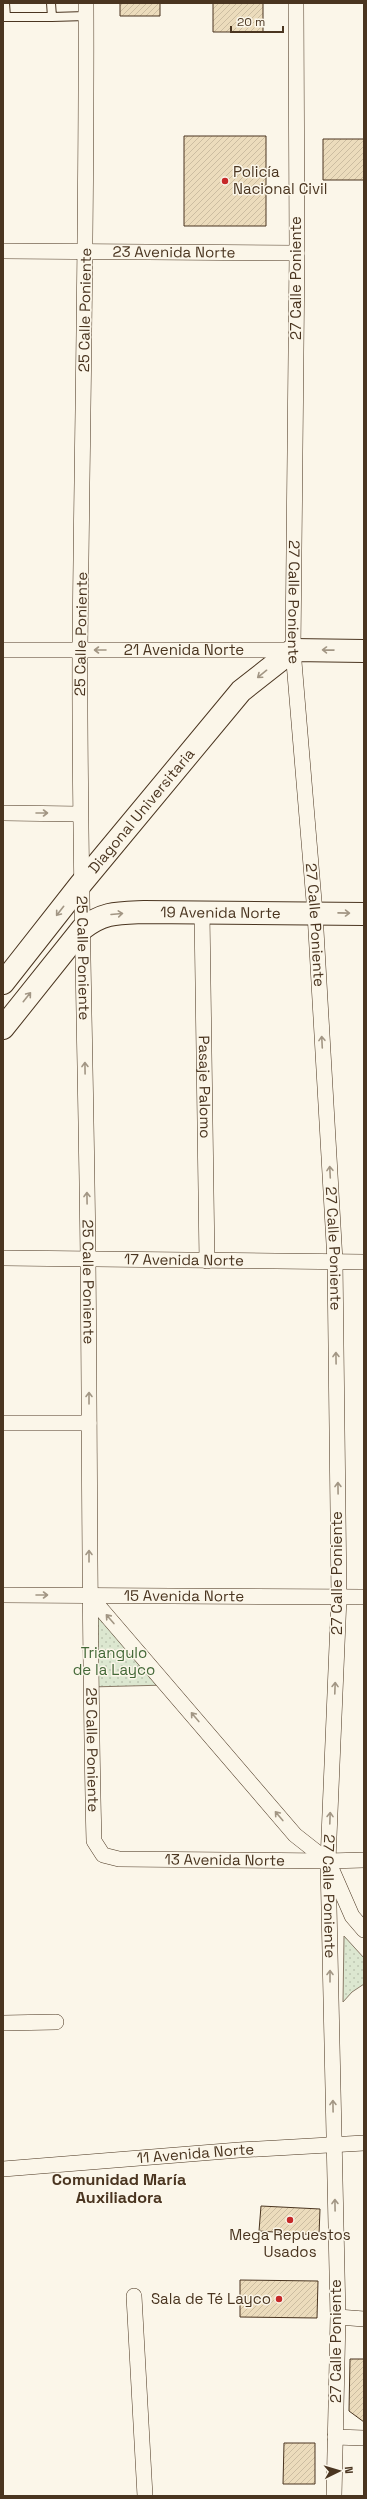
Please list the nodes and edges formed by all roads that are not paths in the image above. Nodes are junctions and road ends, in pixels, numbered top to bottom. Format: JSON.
{"nodes":[{"id":1,"x":5,"y":3,"type":"edge"},
{"id":2,"x":51,"y":3,"type":"edge"},
{"id":3,"x":296,"y":3,"type":"edge"},
{"id":4,"x":86,"y":10,"type":"edge"},
{"id":5,"x":52,"y":16,"type":"junction"},
{"id":6,"x":4,"y":17,"type":"edge"},
{"id":7,"x":3,"y":251,"type":"edge"},
{"id":8,"x":86,"y":252,"type":"junction"},
{"id":9,"x":297,"y":253,"type":"junction"},
{"id":10,"x":3,"y":650,"type":"edge"},
{"id":11,"x":80,"y":650,"type":"junction"},
{"id":12,"x":293,"y":650,"type":"junction"},
{"id":13,"x":364,"y":651,"type":"edge"},
{"id":14,"x":3,"y":813,"type":"edge"},
{"id":15,"x":80,"y":814,"type":"junction"},
{"id":16,"x":80,"y":885,"type":"junction"},
{"id":17,"x":202,"y":913,"type":"junction"},
{"id":18,"x":315,"y":913,"type":"junction"},
{"id":19,"x":364,"y":914,"type":"edge"},
{"id":20,"x":82,"y":929,"type":"junction"},
{"id":21,"x":3,"y":983,"type":"edge"},
{"id":22,"x":3,"y":1028,"type":"edge"},
{"id":23,"x":3,"y":1258,"type":"edge"},
{"id":24,"x":88,"y":1259,"type":"junction"},
{"id":25,"x":207,"y":1261,"type":"junction"},
{"id":26,"x":335,"y":1261,"type":"junction"},
{"id":27,"x":364,"y":1262,"type":"edge"},
{"id":28,"x":3,"y":1423,"type":"edge"},
{"id":29,"x":89,"y":1423,"type":"junction"},
{"id":30,"x":3,"y":1595,"type":"edge"},
{"id":31,"x":89,"y":1595,"type":"junction"},
{"id":32,"x":339,"y":1597,"type":"junction"},
{"id":33,"x":364,"y":1597,"type":"edge"},
{"id":34,"x":94,"y":1841,"type":"joint"},
{"id":35,"x":364,"y":1860,"type":"edge"},
{"id":36,"x":328,"y":1861,"type":"junction"},
{"id":37,"x":364,"y":1930,"type":"edge"},
{"id":38,"x":56,"y":2022,"type":"dead end"},
{"id":39,"x":3,"y":2023,"type":"edge"},
{"id":40,"x":364,"y":2144,"type":"edge"},
{"id":41,"x":334,"y":2145,"type":"junction"},
{"id":42,"x":3,"y":2169,"type":"edge"},
{"id":43,"x":134,"y":2296,"type":"dead end"},
{"id":44,"x":338,"y":2317,"type":"junction"},
{"id":45,"x":364,"y":2319,"type":"edge"},
{"id":46,"x":336,"y":2437,"type":"junction"},
{"id":47,"x":364,"y":2438,"type":"edge"},
{"id":48,"x":145,"y":2496,"type":"edge"},
{"id":49,"x":334,"y":2496,"type":"edge"}],
"edges":[{"from":1,"to":6,"type":"lane"},
{"from":2,"to":5,"type":"lane"},
{"from":3,"to":9,"type":"street","name":"27 Calle Poniente"},
{"from":4,"to":5,"type":"lane"},
{"from":4,"to":8,"type":"street","name":"25 Calle Poniente"},
{"from":5,"to":6,"type":"lane"},
{"from":7,"to":8,"type":"street","name":"23 Avenida Norte"},
{"from":8,"to":9,"type":"street","name":"23 Avenida Norte"},
{"from":8,"to":11,"type":"street","name":"25 Calle Poniente"},
{"from":9,"to":12,"type":"street","name":"27 Calle Poniente"},
{"from":10,"to":11,"type":"street","name":"21 Avenida Norte"},
{"from":12,"to":11,"type":"street","name":"21 Avenida Norte","one_way":true},
{"from":11,"to":15,"type":"street","name":"25 Calle Poniente"},
{"from":13,"to":12,"type":"main road","name":"21 Avenida Norte","one_way":true},
{"from":12,"to":16,"type":"main road","name":"Diagonal Universitaria","one_way":true},
{"from":12,"to":18,"type":"street","name":"27 Calle Poniente"},
{"from":14,"to":15,"type":"street","one_way":true},
{"from":15,"to":16,"type":"street","name":"25 Calle Poniente"},
{"from":16,"to":20,"type":"street","name":"25 Calle Poniente"},
{"from":16,"to":21,"type":"main road","name":"Diagonal Universitaria","one_way":true},
{"from":17,"to":18,"type":"main road","name":"19 Avenida Norte"},
{"from":20,"to":17,"type":"main road","name":"19 Avenida Norte","one_way":true},
{"from":17,"to":25,"type":"street","name":"Pasaje Palomo"},
{"from":18,"to":19,"type":"main road","name":"19 Avenida Norte","one_way":true},
{"from":26,"to":18,"type":"street","name":"27 Calle Poniente","one_way":true},
{"from":22,"to":20,"type":"main road","one_way":true},
{"from":24,"to":20,"type":"street","name":"25 Calle Poniente","one_way":true},
{"from":23,"to":24,"type":"street","name":"17 Avenida Norte"},
{"from":24,"to":25,"type":"street","name":"17 Avenida Norte"},
{"from":29,"to":24,"type":"street","name":"25 Calle Poniente","one_way":true},
{"from":25,"to":26,"type":"street","name":"17 Avenida Norte"},
{"from":26,"to":27,"type":"street","name":"17 Avenida Norte"},
{"from":32,"to":26,"type":"street","name":"27 Calle Poniente","one_way":true},
{"from":28,"to":29,"type":"street"},
{"from":31,"to":29,"type":"street","name":"25 Calle Poniente","one_way":true},
{"from":30,"to":31,"type":"street","name":"15 Avenida Norte","one_way":true},
{"from":31,"to":32,"type":"street","name":"15 Avenida Norte"},
{"from":31,"to":34,"type":"street","name":"25 Calle Poniente"},
{"from":36,"to":31,"type":"street","one_way":true},
{"from":32,"to":33,"type":"street","name":"15 Avenida Norte"},
{"from":36,"to":32,"type":"street","name":"27 Calle Poniente","one_way":true},
{"from":34,"to":36,"type":"street","name":"13 Avenida Norte"},
{"from":35,"to":36,"type":"street","name":"13 Avenida Norte"},
{"from":36,"to":37,"type":"street"},
{"from":41,"to":36,"type":"street","name":"27 Calle Poniente","one_way":true},
{"from":38,"to":39,"type":"street"},
{"from":40,"to":41,"type":"street","name":"11 Avenida Norte"},
{"from":41,"to":42,"type":"street","name":"11 Avenida Norte"},
{"from":44,"to":41,"type":"street","name":"27 Calle Poniente","one_way":true},
{"from":43,"to":48,"type":"street"},
{"from":44,"to":45,"type":"street"},
{"from":44,"to":46,"type":"street","name":"27 Calle Poniente"},
{"from":46,"to":47,"type":"street"},
{"from":46,"to":49,"type":"street","name":"27 Calle Poniente"}]}
